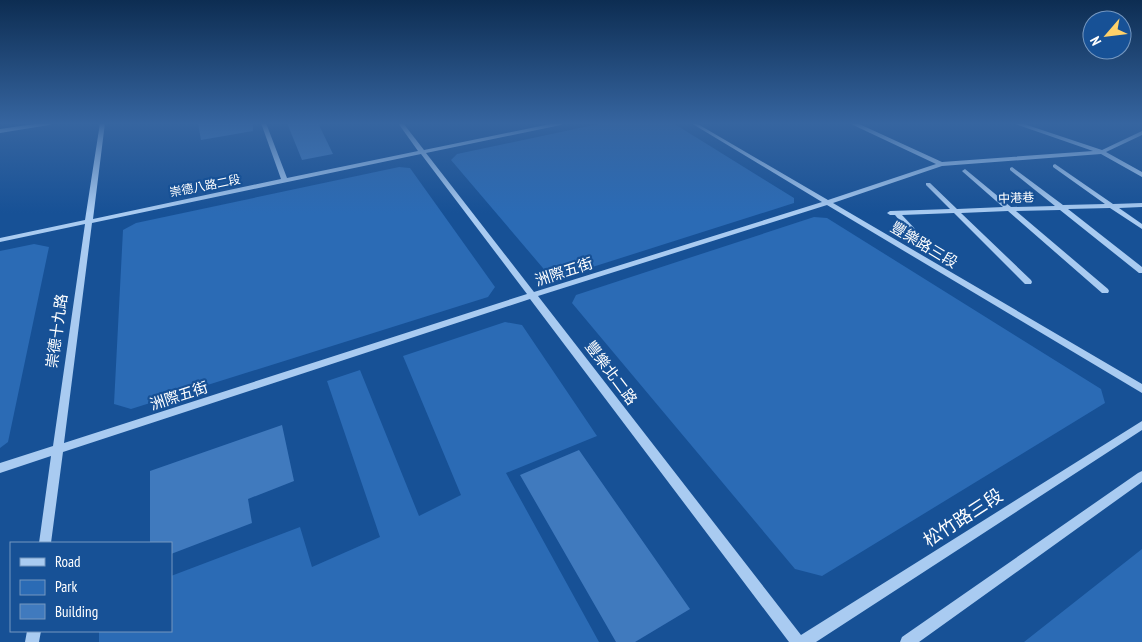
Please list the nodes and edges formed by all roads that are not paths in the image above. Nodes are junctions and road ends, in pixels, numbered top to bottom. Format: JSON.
{"nodes":[{"id":1,"x":98,"y":153,"type":"edge"},
{"id":2,"x":274,"y":153,"type":"edge"},
{"id":3,"x":419,"y":153,"type":"edge"},
{"id":4,"x":425,"y":153,"type":"edge"},
{"id":5,"x":743,"y":153,"type":"edge"},
{"id":6,"x":918,"y":153,"type":"edge"},
{"id":7,"x":1089,"y":153,"type":"edge"},
{"id":8,"x":1104,"y":153,"type":"edge"},
{"id":9,"x":941,"y":164,"type":"junction"},
{"id":10,"x":1055,"y":166,"type":"dead end"},
{"id":11,"x":1012,"y":169,"type":"dead end"},
{"id":12,"x":965,"y":170,"type":"dead end"},
{"id":13,"x":1142,"y":176,"type":"edge"},
{"id":14,"x":285,"y":181,"type":"junction"},
{"id":15,"x":928,"y":184,"type":"dead end"},
{"id":16,"x":827,"y":203,"type":"junction"},
{"id":17,"x":1142,"y":205,"type":"edge"},
{"id":18,"x":1112,"y":206,"type":"junction"},
{"id":19,"x":1061,"y":208,"type":"junction"},
{"id":20,"x":1010,"y":209,"type":"junction"},
{"id":21,"x":956,"y":211,"type":"junction"},
{"id":22,"x":88,"y":222,"type":"junction"},
{"id":23,"x":1142,"y":227,"type":"edge"},
{"id":24,"x":913,"y":231,"type":"dead end"},
{"id":25,"x":0,"y":240,"type":"edge"},
{"id":26,"x":1142,"y":272,"type":"edge"},
{"id":27,"x":1028,"y":282,"type":"dead end"},
{"id":28,"x":1105,"y":291,"type":"dead end"},
{"id":29,"x":533,"y":296,"type":"junction"},
{"id":30,"x":1142,"y":389,"type":"edge"},
{"id":31,"x":1142,"y":425,"type":"edge"},
{"id":32,"x":57,"y":450,"type":"junction"},
{"id":33,"x":0,"y":468,"type":"edge"},
{"id":34,"x":1142,"y":476,"type":"edge"},
{"id":35,"x":45,"y":542,"type":"edge"},
{"id":36,"x":798,"y":642,"type":"edge"},
{"id":37,"x":803,"y":642,"type":"edge"},
{"id":38,"x":907,"y":642,"type":"edge"}],
"edges":[{"from":1,"to":22,"type":"street","name":"崇德十九路"},
{"from":2,"to":14,"type":"street"},
{"from":3,"to":14,"type":"street","name":"崇德八路二段"},
{"from":4,"to":29,"type":"street","name":"豐樂北二路"},
{"from":5,"to":16,"type":"street","name":"豐樂路三段"},
{"from":6,"to":9,"type":"street"},
{"from":7,"to":9,"type":"street","name":"洲際五街"},
{"from":8,"to":13,"type":"street"},
{"from":9,"to":16,"type":"street","name":"洲際五街"},
{"from":10,"to":18,"type":"street"},
{"from":11,"to":19,"type":"street"},
{"from":12,"to":20,"type":"street"},
{"from":14,"to":22,"type":"street","name":"崇德八路二段"},
{"from":15,"to":21,"type":"street"},
{"from":16,"to":29,"type":"street","name":"洲際五街"},
{"from":16,"to":30,"type":"street","name":"豐樂路三段"},
{"from":17,"to":18,"type":"street","name":"中港巷"},
{"from":18,"to":19,"type":"street","name":"中港巷"},
{"from":18,"to":23,"type":"street"},
{"from":19,"to":20,"type":"street","name":"中港巷"},
{"from":19,"to":26,"type":"street"},
{"from":20,"to":21,"type":"street","name":"中港巷"},
{"from":20,"to":28,"type":"street"},
{"from":21,"to":24,"type":"street","name":"中港巷"},
{"from":21,"to":27,"type":"street"},
{"from":22,"to":25,"type":"street","name":"崇德八路二段"},
{"from":22,"to":32,"type":"street","name":"崇德十九路"},
{"from":29,"to":32,"type":"street","name":"洲際五街"},
{"from":29,"to":36,"type":"street","name":"豐樂北二路"},
{"from":31,"to":37,"type":"street","name":"松竹路三段"},
{"from":32,"to":33,"type":"street","name":"洲際五街"},
{"from":32,"to":35,"type":"street","name":"崇德十九路"},
{"from":34,"to":38,"type":"street"}]}
